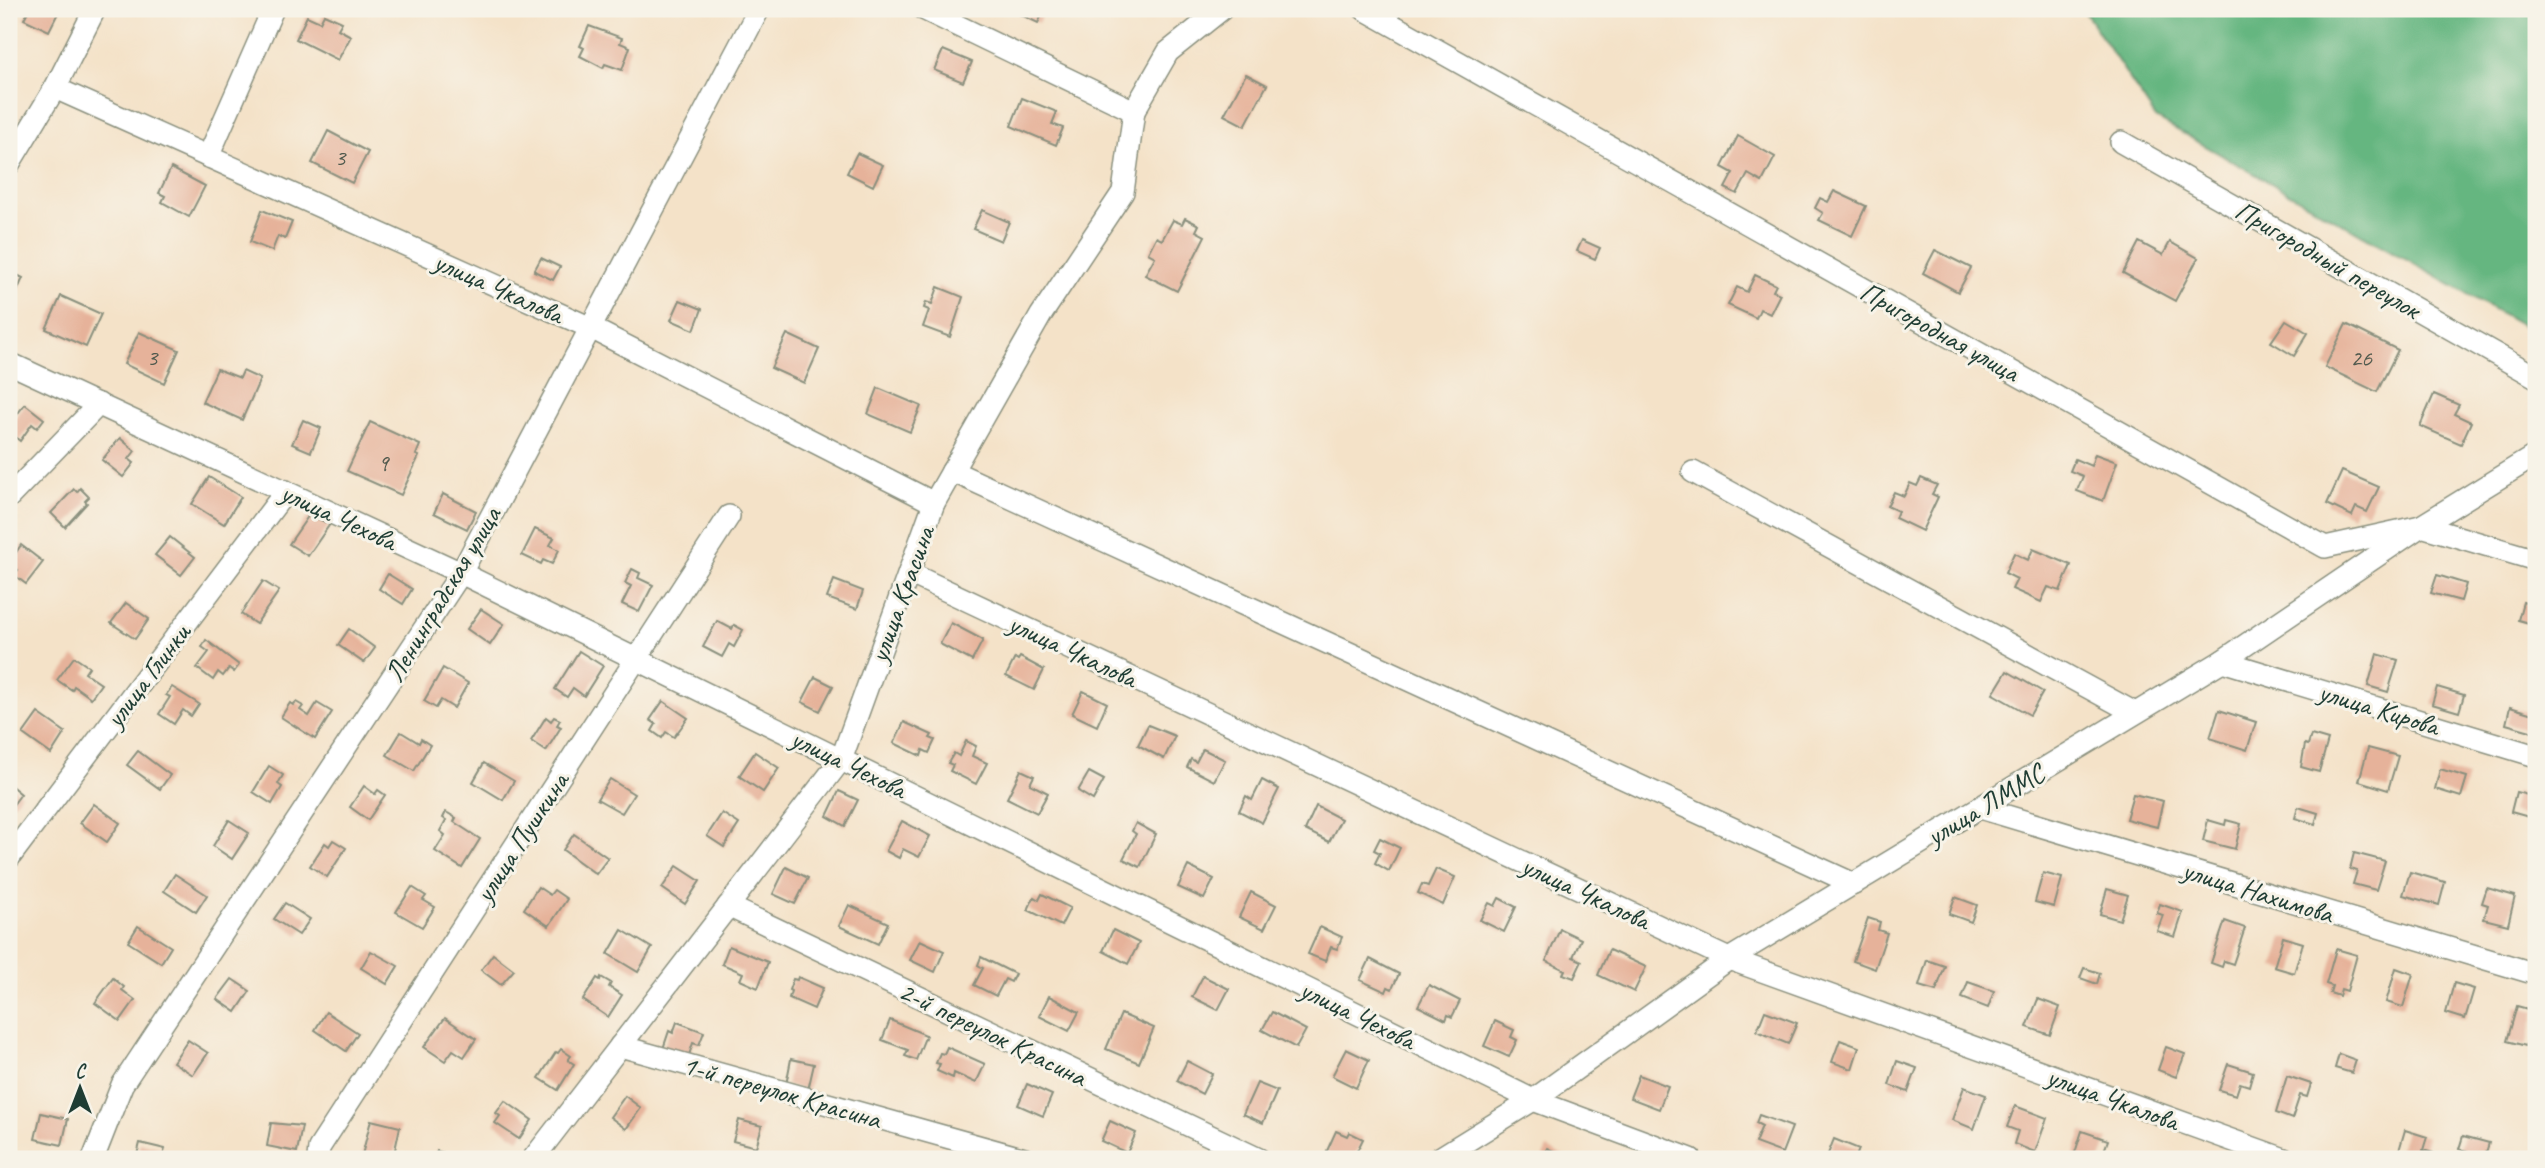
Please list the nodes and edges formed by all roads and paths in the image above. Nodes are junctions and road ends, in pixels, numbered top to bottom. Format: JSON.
{"nodes":[{"id":1,"x":95,"y":9,"type":"edge"},
{"id":2,"x":273,"y":9,"type":"edge"},
{"id":3,"x":759,"y":9,"type":"edge"},
{"id":4,"x":923,"y":9,"type":"edge"},
{"id":5,"x":1223,"y":9,"type":"edge"},
{"id":6,"x":1364,"y":9,"type":"edge"},
{"id":7,"x":55,"y":88,"type":"junction"},
{"id":8,"x":1135,"y":111,"type":"junction"},
{"id":9,"x":2121,"y":142,"type":"dead end"},
{"id":10,"x":208,"y":157,"type":"junction"},
{"id":11,"x":9,"y":164,"type":"edge"},
{"id":12,"x":591,"y":328,"type":"junction"},
{"id":13,"x":9,"y":363,"type":"edge"},
{"id":14,"x":2536,"y":377,"type":"edge"},
{"id":15,"x":99,"y":404,"type":"junction"},
{"id":16,"x":2536,"y":455,"type":"edge"},
{"id":17,"x":952,"y":471,"type":"junction"},
{"id":18,"x":1693,"y":472,"type":"dead end"},
{"id":19,"x":286,"y":491,"type":"junction"},
{"id":20,"x":9,"y":497,"type":"edge"},
{"id":21,"x":934,"y":503,"type":"junction"},
{"id":22,"x":729,"y":516,"type":"dead end"},
{"id":23,"x":2421,"y":526,"type":"junction"},
{"id":24,"x":2536,"y":561,"type":"edge"},
{"id":25,"x":461,"y":573,"type":"junction"},
{"id":26,"x":909,"y":573,"type":"junction"},
{"id":27,"x":637,"y":659,"type":"junction"},
{"id":28,"x":2222,"y":661,"type":"junction"},
{"id":29,"x":2135,"y":713,"type":"junction"},
{"id":30,"x":2536,"y":756,"type":"edge"},
{"id":31,"x":841,"y":760,"type":"junction"},
{"id":32,"x":1980,"y":808,"type":"junction"},
{"id":33,"x":9,"y":858,"type":"edge"},
{"id":34,"x":1854,"y":884,"type":"junction"},
{"id":35,"x":728,"y":906,"type":"junction"},
{"id":36,"x":1729,"y":959,"type":"junction"},
{"id":37,"x":2536,"y":974,"type":"edge"},
{"id":38,"x":620,"y":1046,"type":"junction"},
{"id":39,"x":1533,"y":1100,"type":"junction"},
{"id":40,"x":93,"y":1159,"type":"edge"},
{"id":41,"x":318,"y":1159,"type":"edge"},
{"id":42,"x":533,"y":1159,"type":"edge"},
{"id":43,"x":1025,"y":1159,"type":"edge"},
{"id":44,"x":1259,"y":1159,"type":"edge"},
{"id":45,"x":1438,"y":1159,"type":"edge"},
{"id":46,"x":1691,"y":1159,"type":"edge"},
{"id":47,"x":2284,"y":1159,"type":"edge"}],
"edges":[{"from":1,"to":7,"type":"street"},
{"from":2,"to":10,"type":"street"},
{"from":3,"to":12,"type":"street","name":"Ленинградская улица"},
{"from":4,"to":8,"type":"street"},
{"from":5,"to":8,"type":"street","name":"улица Красина"},
{"from":6,"to":23,"type":"street","name":"Пригородная улица"},
{"from":7,"to":10,"type":"street","name":"улица Чкалова"},
{"from":7,"to":11,"type":"street"},
{"from":8,"to":17,"type":"street","name":"улица Красина"},
{"from":9,"to":14,"type":"street","name":"Пригородный переулок"},
{"from":10,"to":12,"type":"street","name":"улица Чкалова"},
{"from":12,"to":21,"type":"street","name":"улица Чкалова"},
{"from":12,"to":25,"type":"street","name":"Ленинградская улица"},
{"from":13,"to":15,"type":"street","name":"улица Чехова"},
{"from":15,"to":19,"type":"street","name":"улица Чехова"},
{"from":15,"to":20,"type":"street"},
{"from":16,"to":23,"type":"street","name":"улица ЛММС"},
{"from":17,"to":21,"type":"street","name":"улица Красина"},
{"from":17,"to":34,"type":"street"},
{"from":18,"to":29,"type":"street"},
{"from":19,"to":25,"type":"street","name":"улица Чехова"},
{"from":19,"to":33,"type":"street","name":"улица Глинки"},
{"from":21,"to":26,"type":"street","name":"улица Красина"},
{"from":22,"to":27,"type":"street","name":"улица Пушкина"},
{"from":23,"to":24,"type":"street","name":"Пригородная улица"},
{"from":23,"to":28,"type":"street","name":"улица ЛММС"},
{"from":25,"to":27,"type":"street","name":"улица Чехова"},
{"from":25,"to":40,"type":"street","name":"Ленинградская улица"},
{"from":26,"to":31,"type":"street","name":"улица Красина"},
{"from":26,"to":36,"type":"street","name":"улица Чкалова"},
{"from":27,"to":31,"type":"street","name":"улица Чехова"},
{"from":27,"to":41,"type":"street","name":"улица Пушкина"},
{"from":28,"to":29,"type":"street","name":"улица ЛММС"},
{"from":28,"to":30,"type":"street","name":"улица Кирова"},
{"from":29,"to":32,"type":"street","name":"улица ЛММС"},
{"from":31,"to":35,"type":"street","name":"улица Красина"},
{"from":31,"to":39,"type":"street","name":"улица Чехова"},
{"from":32,"to":34,"type":"street","name":"улица ЛММС"},
{"from":32,"to":37,"type":"street","name":"улица Нахимова"},
{"from":34,"to":36,"type":"street","name":"улица ЛММС"},
{"from":35,"to":38,"type":"street","name":"улица Красина"},
{"from":35,"to":44,"type":"street","name":"2-й переулок Красина"},
{"from":36,"to":39,"type":"street","name":"улица ЛММС"},
{"from":36,"to":47,"type":"street","name":"улица Чкалова"},
{"from":38,"to":42,"type":"street","name":"улица Красина"},
{"from":38,"to":43,"type":"street","name":"1-й переулок Красина"},
{"from":39,"to":45,"type":"street","name":"улица ЛММС"},
{"from":39,"to":46,"type":"street","name":"улица Чехова"}]}
